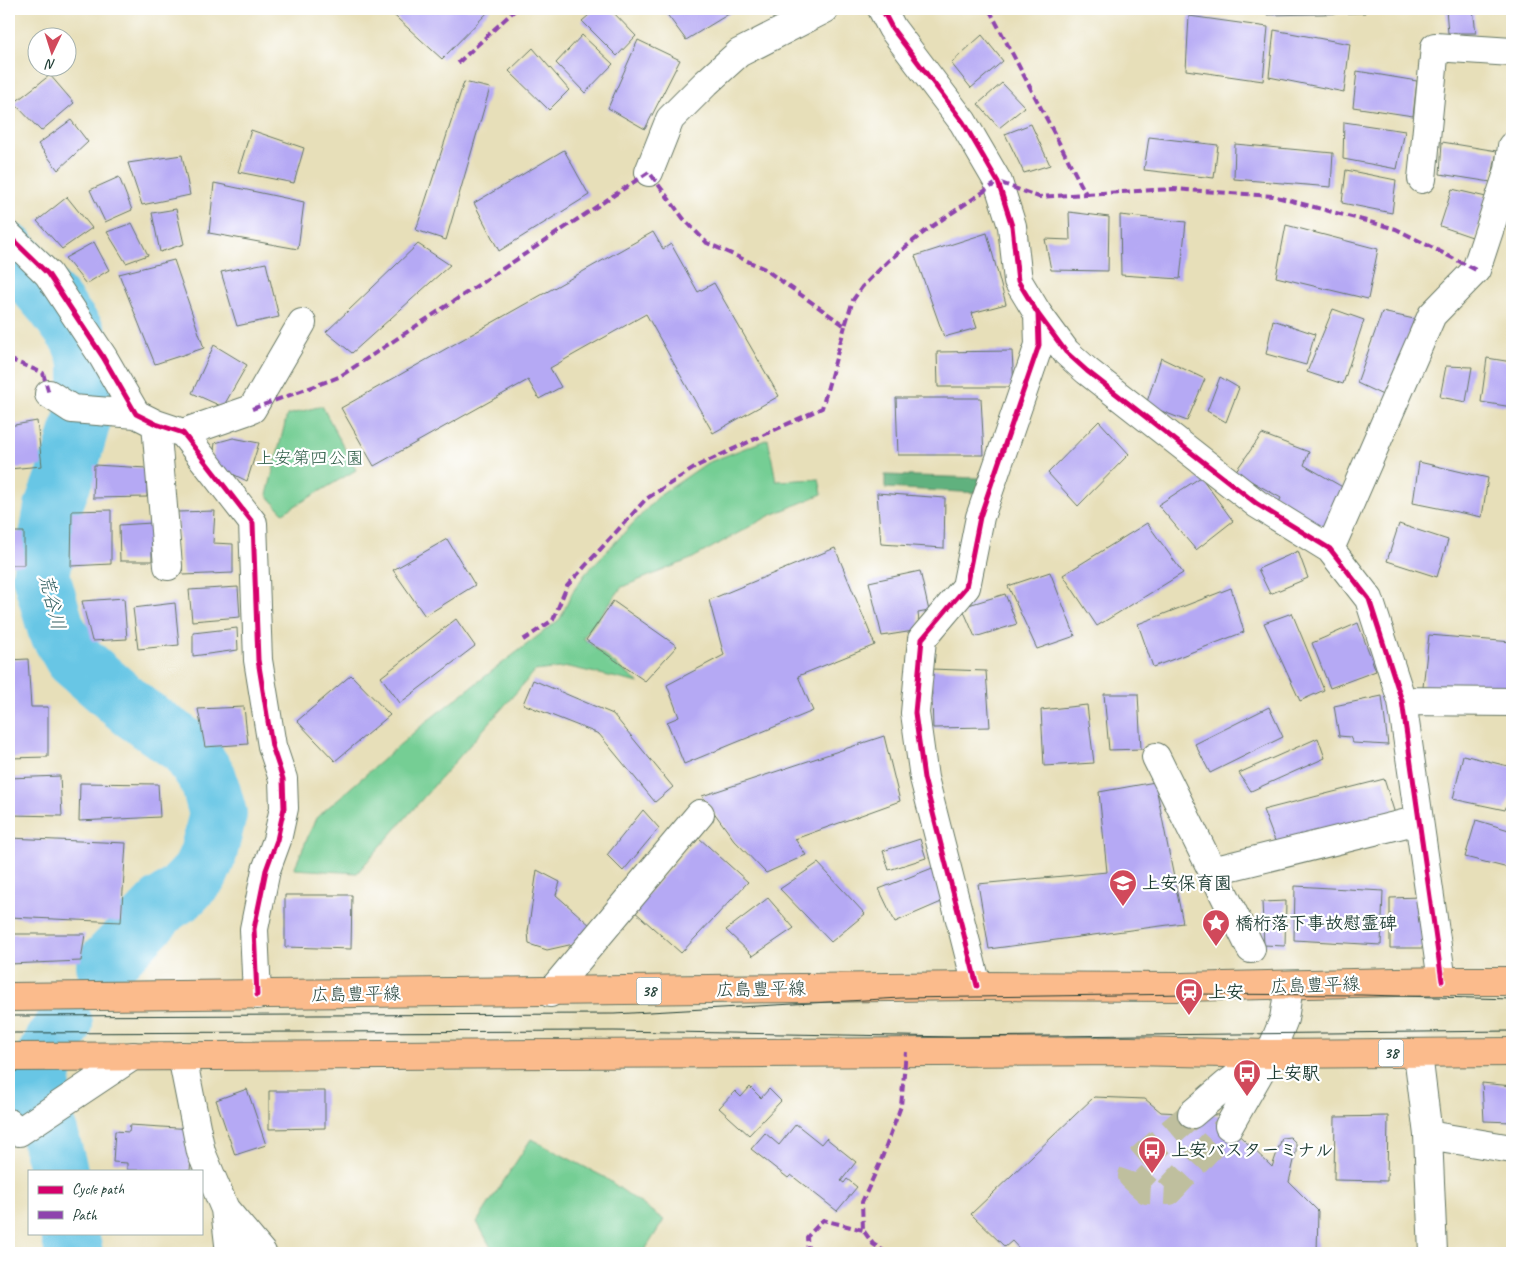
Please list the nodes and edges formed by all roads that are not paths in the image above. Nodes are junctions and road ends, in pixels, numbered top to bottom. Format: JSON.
{"nodes":[{"id":1,"x":825,"y":9,"type":"edge"},
{"id":2,"x":882,"y":9,"type":"edge"},
{"id":3,"x":1512,"y":52,"type":"edge"},
{"id":4,"x":1512,"y":146,"type":"edge"},
{"id":5,"x":649,"y":172,"type":"dead end"},
{"id":6,"x":1422,"y":179,"type":"dead end"},
{"id":7,"x":9,"y":236,"type":"edge"},
{"id":8,"x":1038,"y":314,"type":"junction"},
{"id":9,"x":302,"y":323,"type":"dead end"},
{"id":10,"x":49,"y":394,"type":"dead end"},
{"id":11,"x":146,"y":419,"type":"junction"},
{"id":12,"x":183,"y":432,"type":"junction"},
{"id":13,"x":1330,"y":549,"type":"junction"},
{"id":14,"x":168,"y":566,"type":"dead end"},
{"id":15,"x":1402,"y":700,"type":"junction"},
{"id":16,"x":1512,"y":702,"type":"edge"},
{"id":17,"x":1156,"y":757,"type":"dead end"},
{"id":18,"x":700,"y":814,"type":"dead end"},
{"id":19,"x":1420,"y":820,"type":"junction"},
{"id":20,"x":1212,"y":871,"type":"junction"},
{"id":21,"x":1251,"y":948,"type":"dead end"},
{"id":22,"x":1442,"y":981,"type":"junction"},
{"id":23,"x":1512,"y":981,"type":"edge"},
{"id":24,"x":977,"y":986,"type":"junction"},
{"id":25,"x":1289,"y":986,"type":"junction"},
{"id":26,"x":550,"y":992,"type":"junction"},
{"id":27,"x":257,"y":995,"type":"junction"},
{"id":28,"x":9,"y":996,"type":"edge"},
{"id":29,"x":1512,"y":1052,"type":"edge"},
{"id":30,"x":1270,"y":1054,"type":"junction"},
{"id":31,"x":1418,"y":1054,"type":"junction"},
{"id":32,"x":133,"y":1056,"type":"junction"},
{"id":33,"x":182,"y":1056,"type":"junction"},
{"id":34,"x":9,"y":1057,"type":"edge"},
{"id":35,"x":1192,"y":1114,"type":"tunnel mouth"},
{"id":36,"x":9,"y":1123,"type":"edge"},
{"id":37,"x":1229,"y":1126,"type":"tunnel mouth"},
{"id":38,"x":1428,"y":1135,"type":"junction"},
{"id":39,"x":1512,"y":1148,"type":"edge"},
{"id":40,"x":226,"y":1209,"type":"junction"},
{"id":41,"x":230,"y":1253,"type":"edge"},
{"id":42,"x":262,"y":1253,"type":"edge"},
{"id":43,"x":1433,"y":1253,"type":"edge"}],
"edges":[{"from":1,"to":5,"type":"street"},
{"from":2,"to":8,"type":"street"},
{"from":3,"to":6,"type":"street"},
{"from":4,"to":13,"type":"street"},
{"from":7,"to":11,"type":"street"},
{"from":8,"to":13,"type":"street"},
{"from":8,"to":24,"type":"street"},
{"from":9,"to":12,"type":"street"},
{"from":10,"to":11,"type":"street"},
{"from":11,"to":12,"type":"street"},
{"from":11,"to":14,"type":"street"},
{"from":12,"to":27,"type":"street"},
{"from":13,"to":15,"type":"street"},
{"from":15,"to":16,"type":"street"},
{"from":15,"to":19,"type":"street"},
{"from":17,"to":20,"type":"street"},
{"from":18,"to":26,"type":"street"},
{"from":19,"to":20,"type":"street"},
{"from":19,"to":22,"type":"street"},
{"from":20,"to":21,"type":"street"},
{"from":22,"to":23,"type":"main road","name":"広島豊平線","number":"38"},
{"from":22,"to":25,"type":"main road","name":"広島豊平線","number":"38"},
{"from":24,"to":25,"type":"main road","name":"広島豊平線","number":"38"},
{"from":24,"to":26,"type":"main road","name":"広島豊平線","number":"38"},
{"from":25,"to":30,"type":"street"},
{"from":26,"to":27,"type":"main road","name":"広島豊平線","number":"38"},
{"from":27,"to":28,"type":"main road","name":"広島豊平線","number":"38"},
{"from":29,"to":31,"type":"main road","number":"38"},
{"from":30,"to":31,"type":"main road","number":"38"},
{"from":30,"to":33,"type":"main road","number":"38"},
{"from":30,"to":35,"type":"street"},
{"from":30,"to":37,"type":"street"},
{"from":31,"to":38,"type":"street"},
{"from":32,"to":33,"type":"main road","number":"38"},
{"from":32,"to":34,"type":"main road","number":"38"},
{"from":32,"to":36,"type":"street"},
{"from":33,"to":40,"type":"street"},
{"from":38,"to":39,"type":"street"},
{"from":38,"to":43,"type":"street"},
{"from":40,"to":41,"type":"street"},
{"from":40,"to":42,"type":"street"}]}
